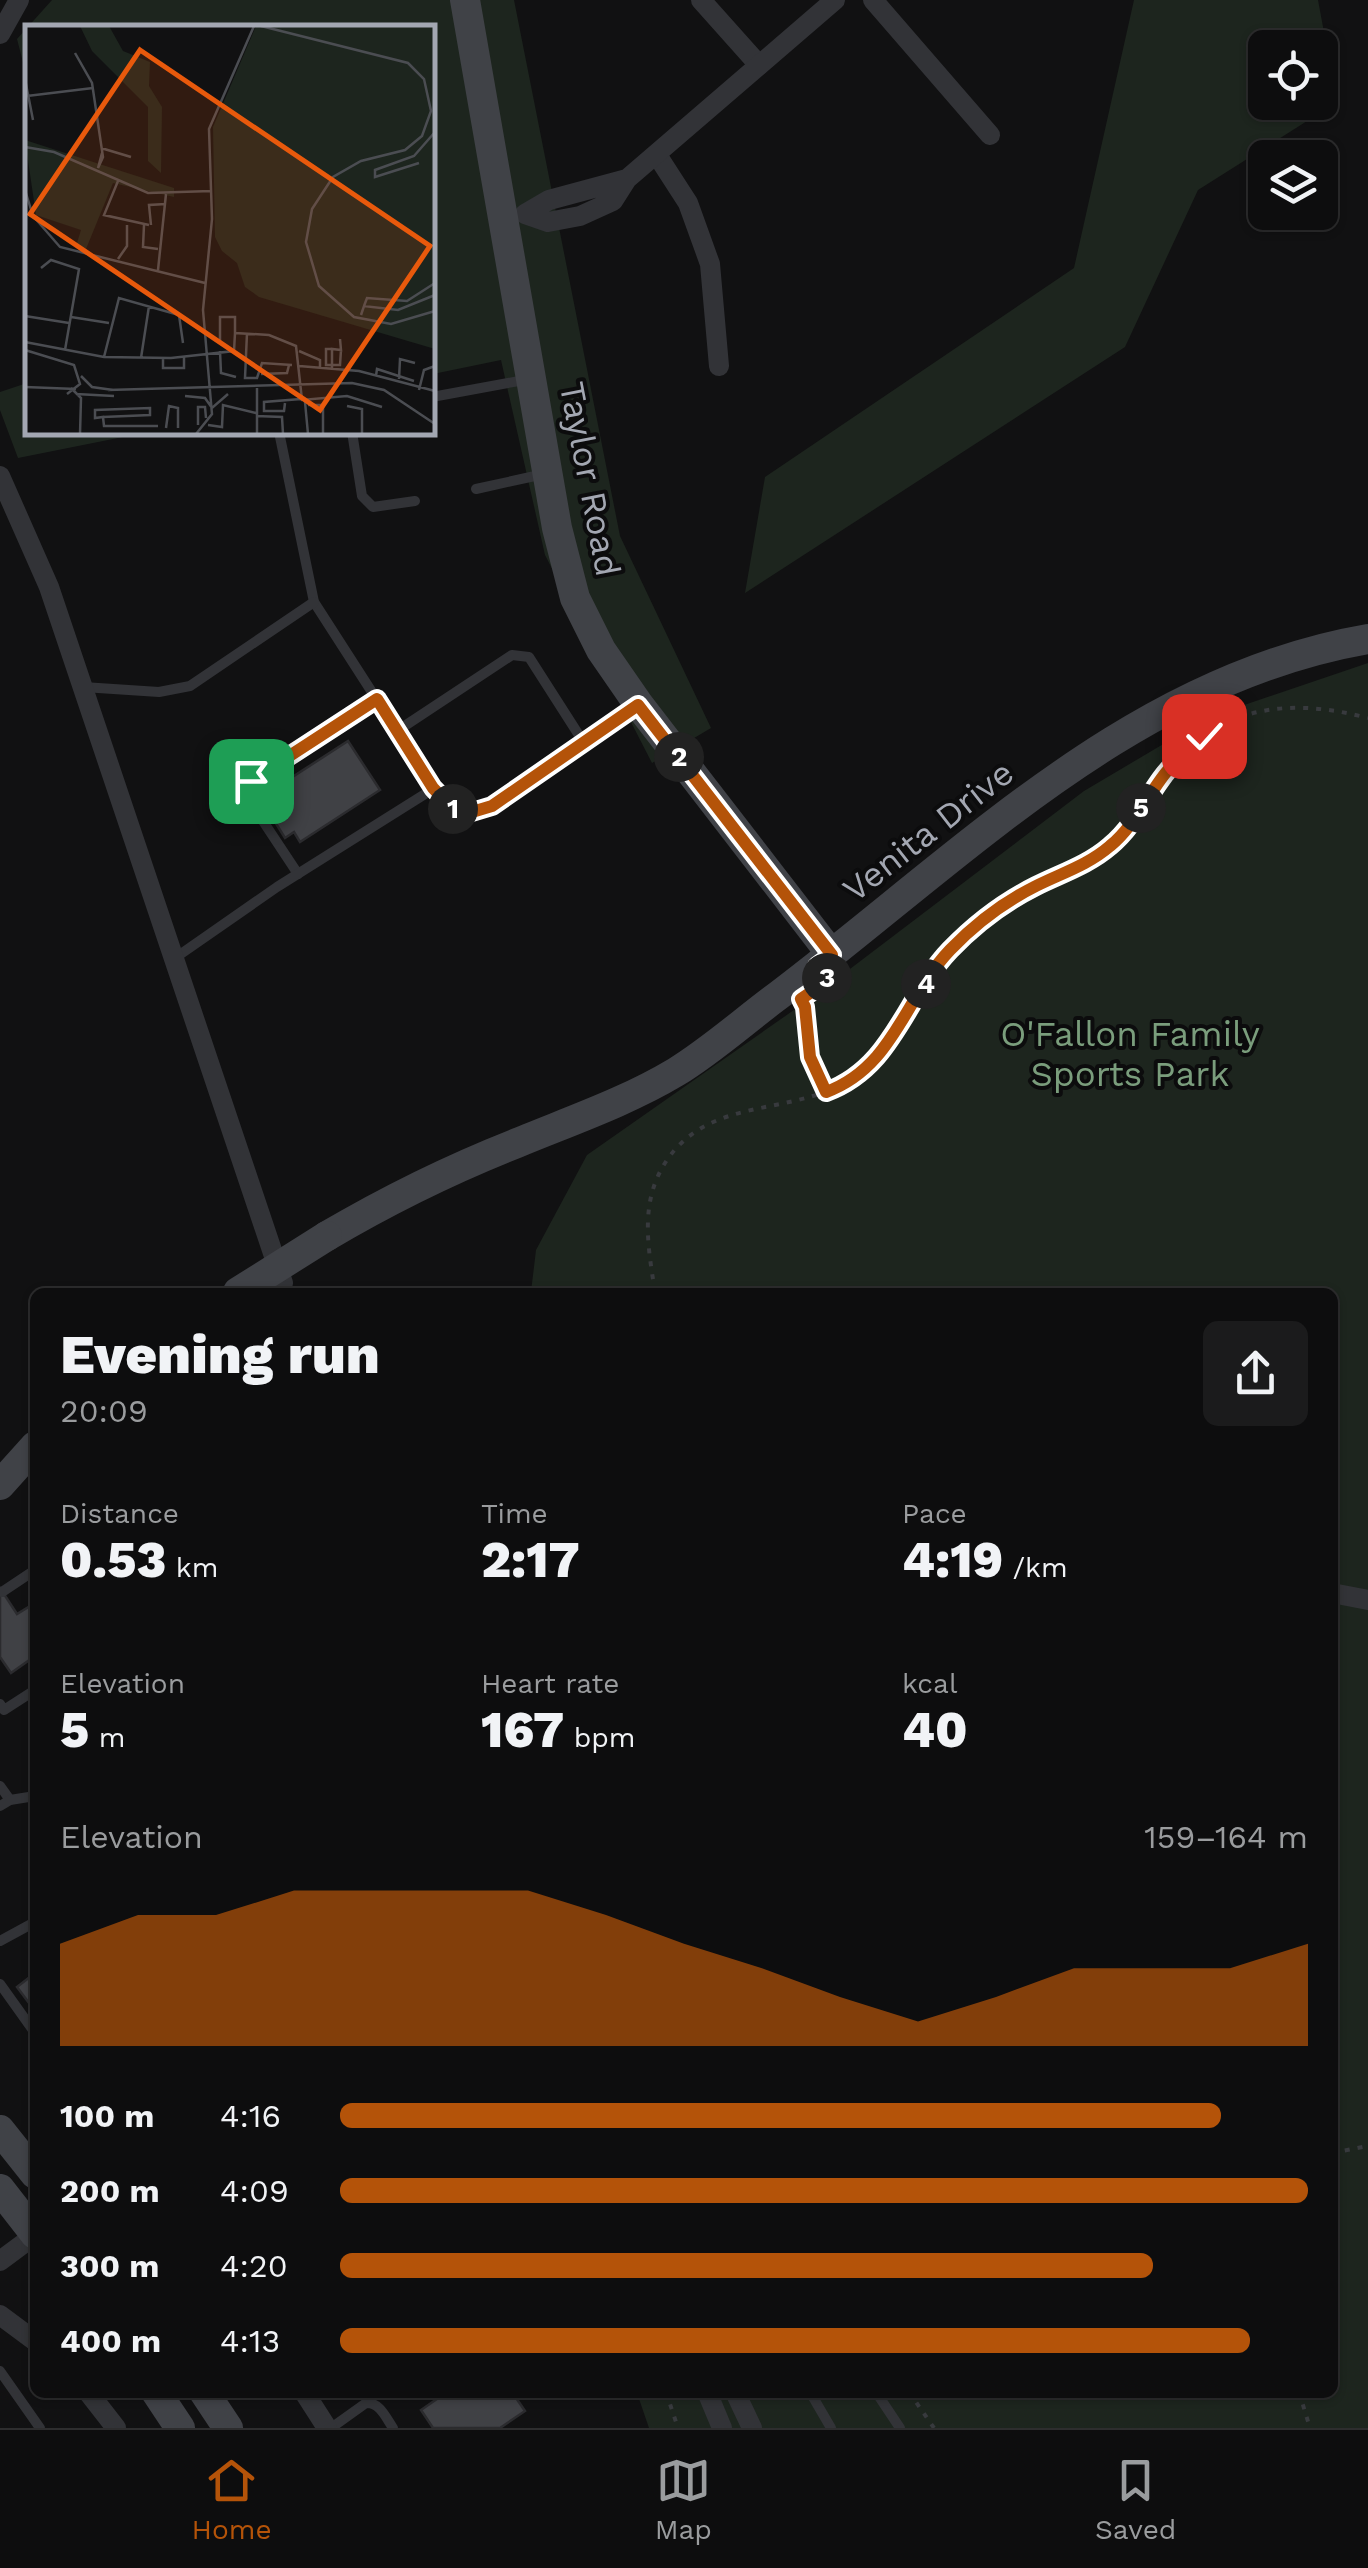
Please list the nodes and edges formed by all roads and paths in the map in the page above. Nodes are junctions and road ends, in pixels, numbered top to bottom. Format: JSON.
{"nodes":[{"id":1,"x":19,"y":0,"type":"edge"},
{"id":2,"x":465,"y":0,"type":"edge"},
{"id":3,"x":700,"y":0,"type":"edge"},
{"id":4,"x":835,"y":0,"type":"edge"},
{"id":5,"x":874,"y":0,"type":"edge"},
{"id":6,"x":0,"y":30,"type":"edge"},
{"id":7,"x":759,"y":64,"type":"junction"},
{"id":8,"x":990,"y":135,"type":"dead end"},
{"id":9,"x":657,"y":155,"type":"junction"},
{"id":10,"x":514,"y":216,"type":"junction"},
{"id":11,"x":719,"y":366,"type":"dead end"},
{"id":12,"x":531,"y":379,"type":"junction"},
{"id":13,"x":435,"y":397,"type":"edge"},
{"id":14,"x":281,"y":435,"type":"edge"},
{"id":15,"x":352,"y":435,"type":"edge"},
{"id":16,"x":548,"y":473,"type":"junction"},
{"id":17,"x":0,"y":476,"type":"edge"},
{"id":18,"x":476,"y":489,"type":"dead end"},
{"id":19,"x":414,"y":500,"type":"dead end"},
{"id":20,"x":314,"y":602,"type":"junction"},
{"id":21,"x":1368,"y":639,"type":"edge"},
{"id":22,"x":82,"y":687,"type":"junction"},
{"id":23,"x":377,"y":699,"type":"junction"},
{"id":24,"x":638,"y":705,"type":"junction"},
{"id":25,"x":1368,"y":718,"type":"edge"},
{"id":26,"x":398,"y":731,"type":"junction"},
{"id":27,"x":584,"y":743,"type":"junction"},
{"id":28,"x":433,"y":788,"type":"junction"},
{"id":29,"x":298,"y":874,"type":"junction"},
{"id":30,"x":832,"y":955,"type":"junction"},
{"id":31,"x":174,"y":958,"type":"junction"},
{"id":32,"x":801,"y":999,"type":"dead end"},
{"id":33,"x":826,"y":1092,"type":"junction"},
{"id":34,"x":283,"y":1282,"type":"dead end"},
{"id":35,"x":244,"y":1288,"type":"edge"},
{"id":36,"x":654,"y":1288,"type":"edge"},
{"id":37,"x":30,"y":1452,"type":"edge"},
{"id":38,"x":0,"y":1486,"type":"edge"},
{"id":39,"x":30,"y":1573,"type":"edge"},
{"id":40,"x":2,"y":1592,"type":"edge"},
{"id":41,"x":1338,"y":1594,"type":"edge"},
{"id":42,"x":1368,"y":1600,"type":"edge"},
{"id":43,"x":30,"y":1693,"type":"edge"},
{"id":44,"x":0,"y":1704,"type":"edge"},
{"id":45,"x":0,"y":1786,"type":"edge"},
{"id":46,"x":30,"y":1797,"type":"edge"},
{"id":47,"x":5,"y":1803,"type":"edge"},
{"id":48,"x":30,"y":1925,"type":"edge"},
{"id":49,"x":0,"y":1942,"type":"edge"},
{"id":50,"x":0,"y":1984,"type":"edge"},
{"id":51,"x":30,"y":2013,"type":"edge"},
{"id":52,"x":24,"y":2018,"type":"junction"},
{"id":53,"x":30,"y":2026,"type":"edge"},
{"id":54,"x":0,"y":2130,"type":"edge"},
{"id":55,"x":1368,"y":2146,"type":"edge"},
{"id":56,"x":1338,"y":2153,"type":"edge"},
{"id":57,"x":30,"y":2168,"type":"edge"},
{"id":58,"x":0,"y":2189,"type":"edge"},
{"id":59,"x":30,"y":2228,"type":"edge"},
{"id":60,"x":30,"y":2238,"type":"edge"},
{"id":61,"x":0,"y":2261,"type":"edge"},
{"id":62,"x":0,"y":2315,"type":"edge"},
{"id":63,"x":30,"y":2336,"type":"edge"},
{"id":64,"x":0,"y":2371,"type":"edge"},
{"id":65,"x":91,"y":2398,"type":"edge"},
{"id":66,"x":160,"y":2398,"type":"edge"},
{"id":67,"x":208,"y":2398,"type":"edge"},
{"id":68,"x":308,"y":2398,"type":"edge"},
{"id":69,"x":668,"y":2398,"type":"edge"},
{"id":70,"x":709,"y":2398,"type":"edge"},
{"id":71,"x":738,"y":2398,"type":"edge"},
{"id":72,"x":814,"y":2398,"type":"edge"},
{"id":73,"x":880,"y":2398,"type":"edge"},
{"id":74,"x":913,"y":2398,"type":"edge"},
{"id":75,"x":1301,"y":2398,"type":"edge"},
{"id":76,"x":107,"y":2425,"type":"edge"},
{"id":77,"x":40,"y":2428,"type":"edge"},
{"id":78,"x":180,"y":2428,"type":"edge"},
{"id":79,"x":228,"y":2428,"type":"edge"},
{"id":80,"x":329,"y":2428,"type":"edge"},
{"id":81,"x":393,"y":2428,"type":"edge"},
{"id":82,"x":678,"y":2428,"type":"edge"},
{"id":83,"x":722,"y":2428,"type":"edge"},
{"id":84,"x":752,"y":2428,"type":"edge"},
{"id":85,"x":831,"y":2428,"type":"edge"},
{"id":86,"x":900,"y":2428,"type":"edge"},
{"id":87,"x":934,"y":2428,"type":"edge"},
{"id":88,"x":1310,"y":2428,"type":"edge"}],
"edges":[{"from":1,"to":6,"type":"street"},
{"from":2,"to":10,"type":"street","name":"Taylor Road"},
{"from":3,"to":7,"type":"street"},
{"from":4,"to":7,"type":"street"},
{"from":5,"to":8,"type":"street"},
{"from":7,"to":9,"type":"street"},
{"from":9,"to":10,"type":"street"},
{"from":9,"to":11,"type":"street"},
{"from":10,"to":12,"type":"street","name":"Taylor Road"},
{"from":12,"to":13,"type":"lane"},
{"from":12,"to":16,"type":"street","name":"Taylor Road"},
{"from":14,"to":20,"type":"lane"},
{"from":15,"to":19,"type":"lane"},
{"from":16,"to":18,"type":"lane"},
{"from":16,"to":24,"type":"street","name":"Taylor Road"},
{"from":17,"to":22,"type":"street"},
{"from":20,"to":22,"type":"lane"},
{"from":20,"to":23,"type":"lane"},
{"from":21,"to":30,"type":"street","name":"Venita Drive"},
{"from":22,"to":31,"type":"street"},
{"from":23,"to":26,"type":"lane"},
{"from":23,"to":29,"type":"lane"},
{"from":24,"to":27,"type":"lane"},
{"from":24,"to":30,"type":"street","name":"Taylor Road"},
{"from":25,"to":33,"type":"path"},
{"from":26,"to":27,"type":"lane"},
{"from":26,"to":28,"type":"lane"},
{"from":27,"to":28,"type":"lane"},
{"from":28,"to":29,"type":"lane"},
{"from":29,"to":31,"type":"lane"},
{"from":30,"to":35,"type":"street","name":"Venita Drive","bridge":true},
{"from":31,"to":34,"type":"street"},
{"from":32,"to":33,"type":"path"},
{"from":33,"to":36,"type":"path"},
{"from":37,"to":38,"type":"street"},
{"from":39,"to":40,"type":"lane"},
{"from":41,"to":42,"type":"street"},
{"from":43,"to":44,"type":"lane"},
{"from":45,"to":47,"type":"lane"},
{"from":46,"to":47,"type":"lane"},
{"from":48,"to":49,"type":"lane"},
{"from":50,"to":52,"type":"lane"},
{"from":51,"to":52,"type":"lane"},
{"from":52,"to":53,"type":"lane"},
{"from":54,"to":57,"type":"street"},
{"from":55,"to":56,"type":"path"},
{"from":58,"to":59,"type":"street"},
{"from":60,"to":61,"type":"street"},
{"from":62,"to":63,"type":"street"},
{"from":64,"to":77,"type":"lane"},
{"from":65,"to":76,"type":"street"},
{"from":66,"to":78,"type":"street"},
{"from":67,"to":79,"type":"street"},
{"from":68,"to":80,"type":"street"},
{"from":69,"to":82,"type":"path"},
{"from":70,"to":83,"type":"street"},
{"from":71,"to":84,"type":"street"},
{"from":72,"to":85,"type":"lane"},
{"from":73,"to":86,"type":"lane"},
{"from":74,"to":87,"type":"path"},
{"from":75,"to":88,"type":"path"},
{"from":80,"to":81,"type":"lane"}]}
